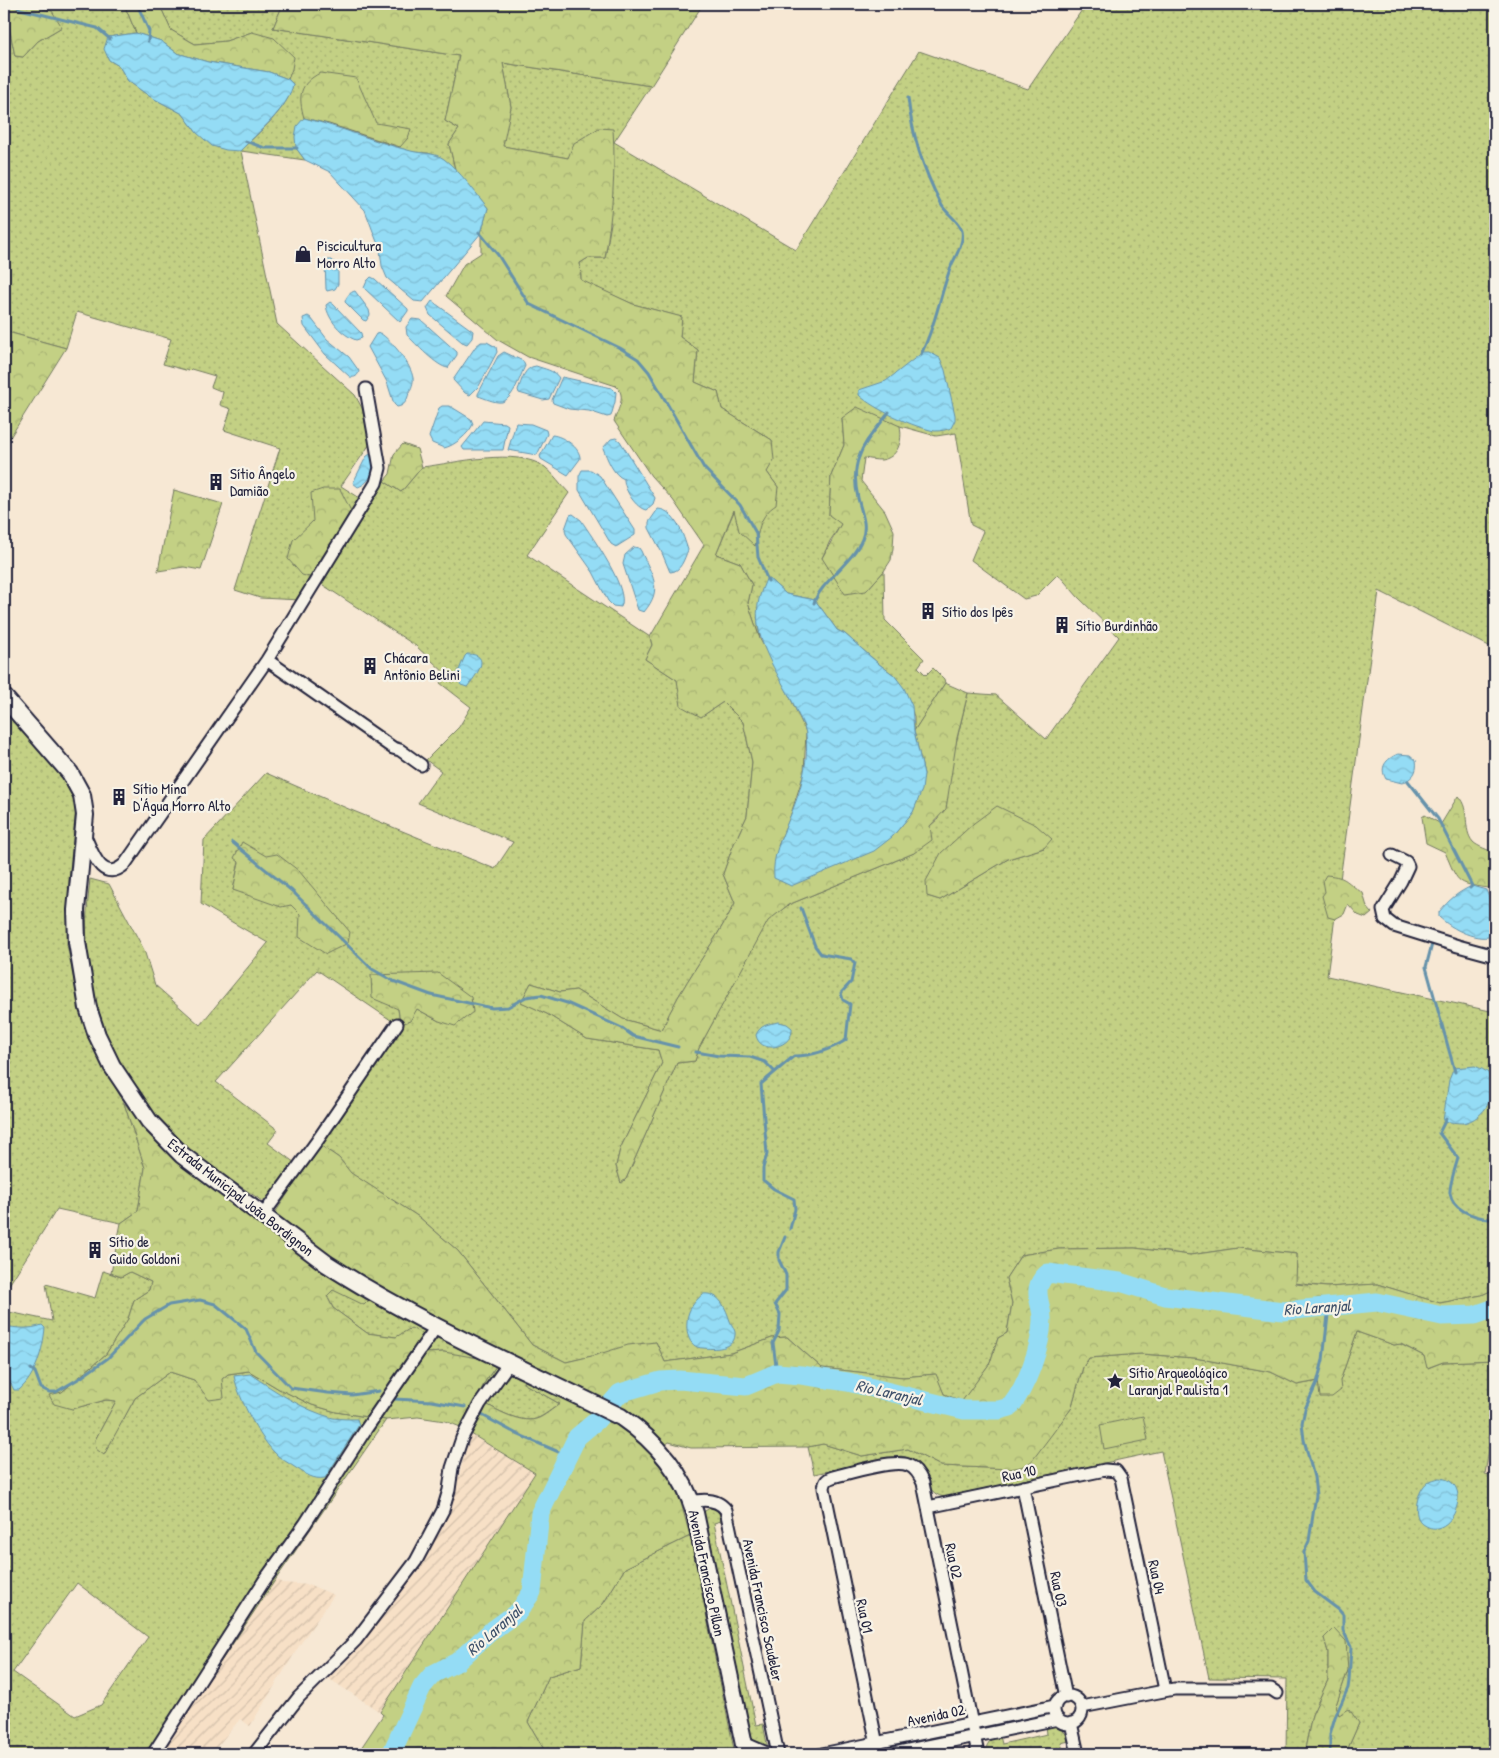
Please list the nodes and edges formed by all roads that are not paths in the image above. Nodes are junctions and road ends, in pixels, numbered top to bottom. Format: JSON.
{"nodes":[{"id":1,"x":366,"y":389,"type":"dead end"},
{"id":2,"x":267,"y":660,"type":"junction"},
{"id":3,"x":4,"y":697,"type":"edge"},
{"id":4,"x":421,"y":765,"type":"dead end"},
{"id":5,"x":83,"y":832,"type":"junction"},
{"id":6,"x":1392,"y":855,"type":"dead end"},
{"id":7,"x":1495,"y":956,"type":"edge"},
{"id":8,"x":397,"y":1024,"type":"dead end"},
{"id":9,"x":262,"y":1215,"type":"junction"},
{"id":10,"x":436,"y":1326,"type":"junction"},
{"id":11,"x":509,"y":1363,"type":"junction"},
{"id":12,"x":621,"y":1417,"type":"joint"},
{"id":13,"x":1116,"y":1471,"type":"joint"},
{"id":14,"x":824,"y":1483,"type":"joint"},
{"id":15,"x":1023,"y":1487,"type":"junction"},
{"id":16,"x":691,"y":1502,"type":"junction"},
{"id":17,"x":928,"y":1507,"type":"junction"},
{"id":18,"x":1165,"y":1690,"type":"junction"},
{"id":19,"x":1277,"y":1693,"type":"dead end"},
{"id":20,"x":1066,"y":1697,"type":"junction"},
{"id":21,"x":1055,"y":1706,"type":"junction"},
{"id":22,"x":1082,"y":1708,"type":"junction"},
{"id":23,"x":1058,"y":1719,"type":"junction"},
{"id":24,"x":972,"y":1723,"type":"junction"},
{"id":25,"x":1072,"y":1723,"type":"junction"},
{"id":26,"x":974,"y":1737,"type":"junction"},
{"id":27,"x":745,"y":1749,"type":"edge"},
{"id":28,"x":877,"y":1749,"type":"edge"},
{"id":29,"x":153,"y":1754,"type":"edge"},
{"id":30,"x":254,"y":1754,"type":"edge"},
{"id":31,"x":769,"y":1754,"type":"edge"},
{"id":32,"x":778,"y":1754,"type":"edge"},
{"id":33,"x":822,"y":1754,"type":"edge"},
{"id":34,"x":889,"y":1754,"type":"edge"},
{"id":35,"x":978,"y":1754,"type":"edge"},
{"id":36,"x":1078,"y":1754,"type":"edge"}],
"edges":[{"from":1,"to":2,"type":"street"},
{"from":2,"to":4,"type":"street"},
{"from":2,"to":5,"type":"street"},
{"from":3,"to":5,"type":"main road","name":"Estrada Municipal João Bordignon"},
{"from":5,"to":9,"type":"main road","name":"Estrada Municipal João Bordignon"},
{"from":6,"to":7,"type":"street"},
{"from":8,"to":9,"type":"street"},
{"from":9,"to":10,"type":"main road","name":"Estrada Municipal João Bordignon"},
{"from":10,"to":11,"type":"main road","name":"Estrada Municipal João Bordignon"},
{"from":10,"to":29,"type":"street"},
{"from":11,"to":12,"type":"main road","name":"Estrada Municipal João Bordignon"},
{"from":11,"to":30,"type":"street"},
{"from":12,"to":16,"type":"main road","name":"Avenida Francisco Pillon"},
{"from":13,"to":15,"type":"street","name":"Rua 10"},
{"from":13,"to":18,"type":"street","name":"Rua 04"},
{"from":14,"to":17,"type":"street","name":"Rua 02"},
{"from":14,"to":28,"type":"street","name":"Rua 01"},
{"from":15,"to":17,"type":"street","name":"Rua 10"},
{"from":15,"to":20,"type":"street","name":"Rua 03"},
{"from":16,"to":27,"type":"main road","name":"Avenida Francisco Pillon"},
{"from":16,"to":32,"type":"street","name":"Avenida Francisco Scudeler"},
{"from":17,"to":24,"type":"street","name":"Rua 02"},
{"from":18,"to":19,"type":"street"},
{"from":18,"to":22,"type":"street"},
{"from":20,"to":21,"type":"street"},
{"from":20,"to":22,"type":"street"},
{"from":21,"to":23,"type":"street"},
{"from":21,"to":24,"type":"street","name":"Avenida 02"},
{"from":22,"to":25,"type":"street"},
{"from":23,"to":25,"type":"street"},
{"from":23,"to":26,"type":"street","name":"Avenida 02"},
{"from":24,"to":26,"type":"street","name":"Rua 02"},
{"from":24,"to":28,"type":"street","name":"Avenida 02"},
{"from":25,"to":36,"type":"street"},
{"from":26,"to":34,"type":"street","name":"Avenida 02"},
{"from":26,"to":35,"type":"street","name":"Rua 02"},
{"from":27,"to":31,"type":"street"},
{"from":28,"to":33,"type":"street","name":"Avenida 02"}]}
